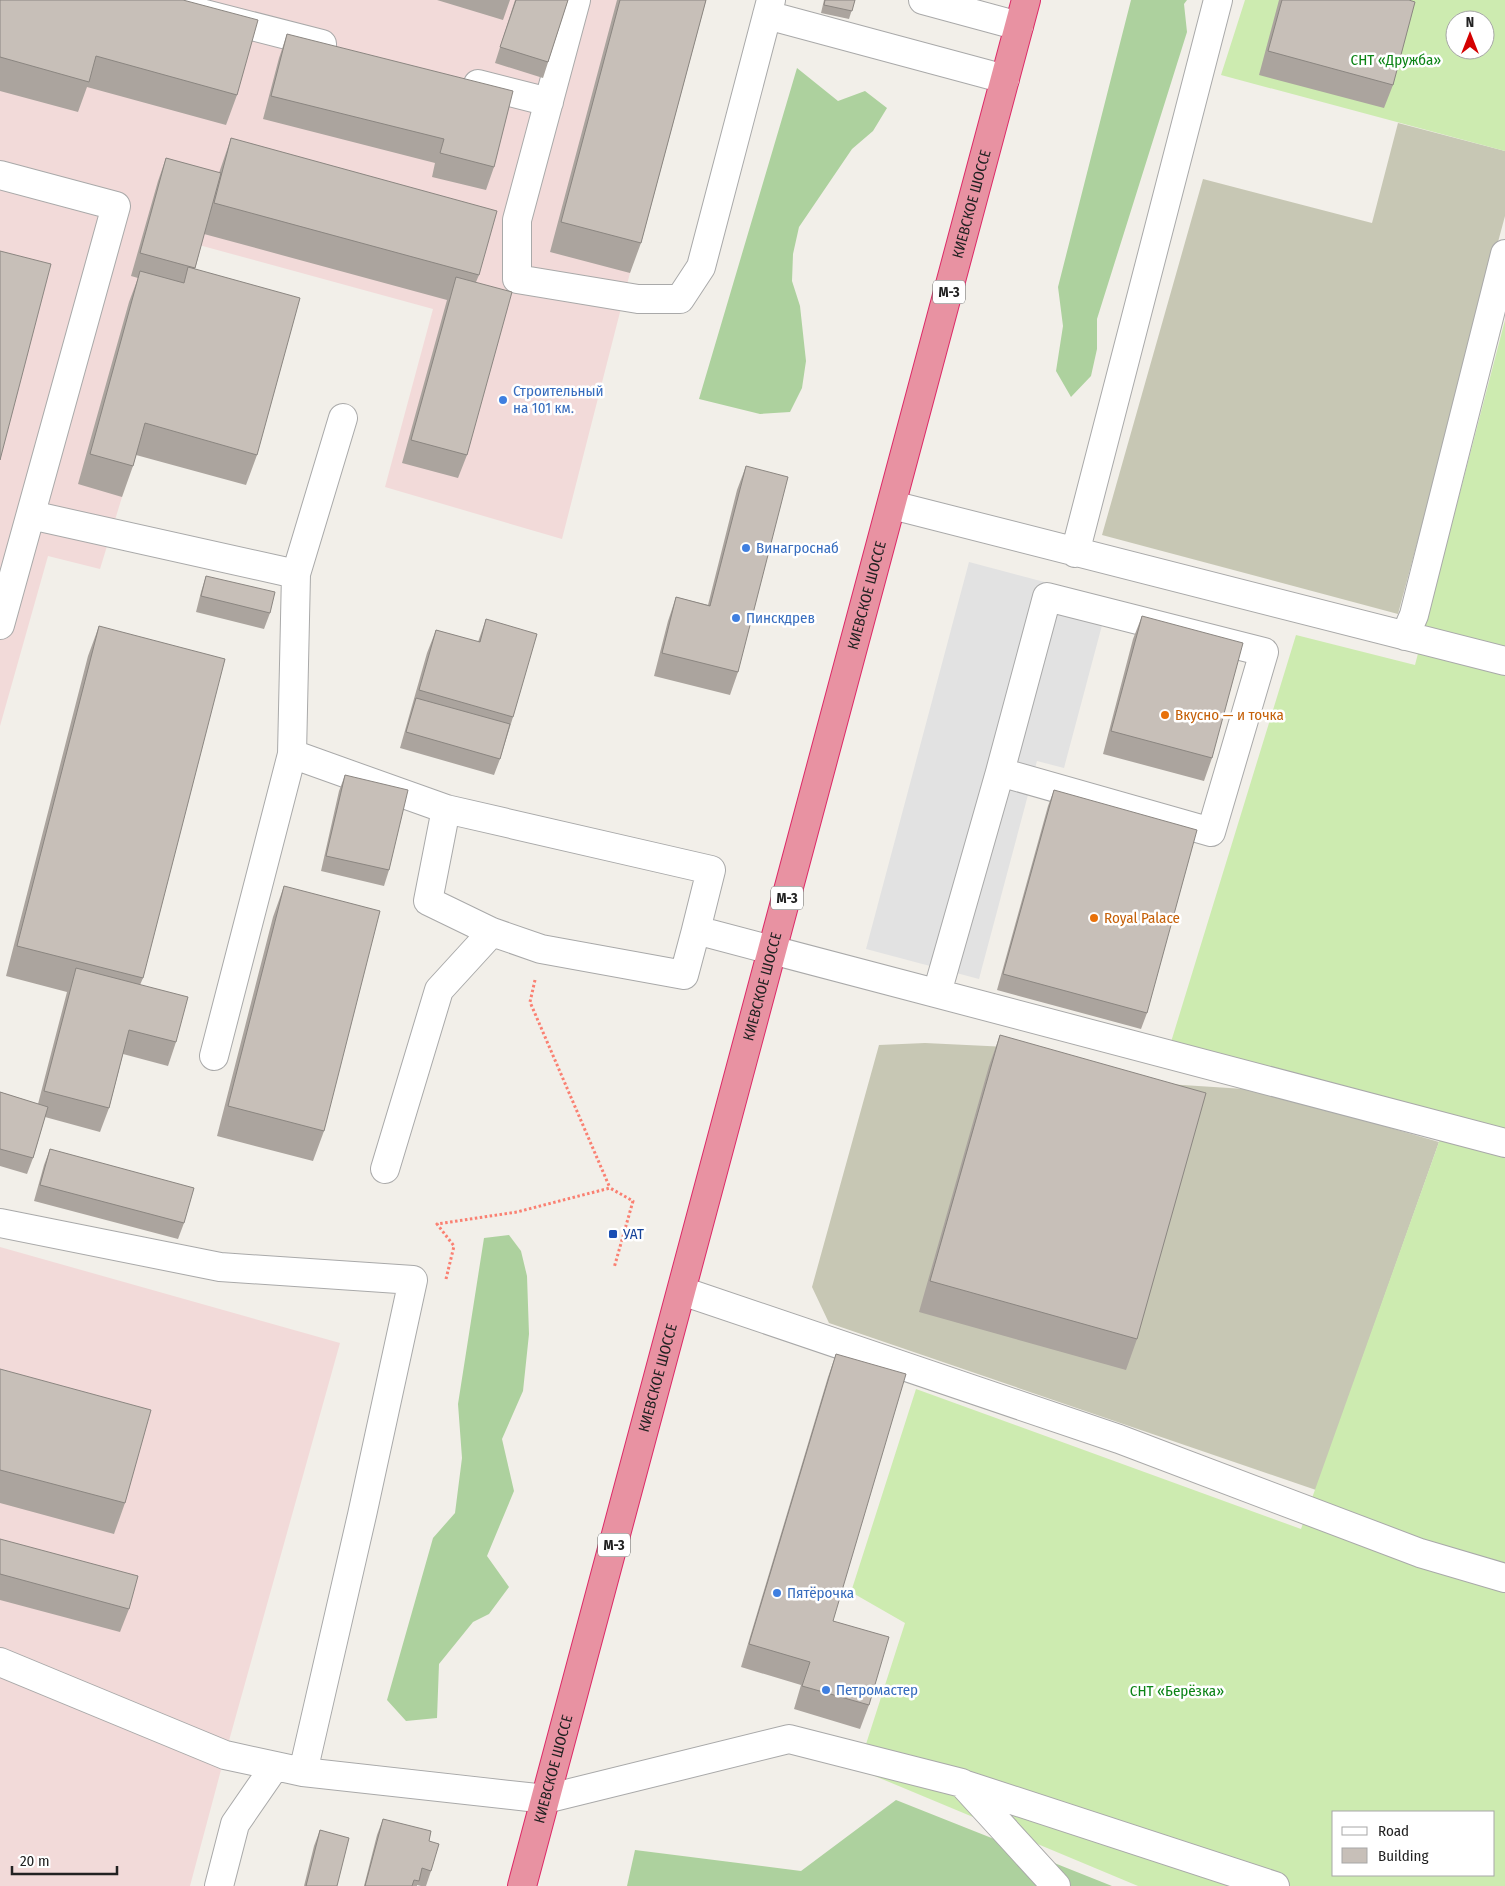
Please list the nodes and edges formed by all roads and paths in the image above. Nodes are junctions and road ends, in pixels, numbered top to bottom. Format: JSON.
{"nodes":[{"id":1,"x":150,"y":0,"type":"edge"},
{"id":2,"x":576,"y":0,"type":"edge"},
{"id":3,"x":923,"y":0,"type":"edge"},
{"id":4,"x":1218,"y":0,"type":"edge"},
{"id":5,"x":769,"y":7,"type":"edge"},
{"id":6,"x":1022,"y":13,"type":"edge"},
{"id":7,"x":349,"y":51,"type":"edge"},
{"id":8,"x":454,"y":78,"type":"edge"},
{"id":9,"x":1005,"y":79,"type":"junction"},
{"id":10,"x":549,"y":102,"type":"junction"},
{"id":11,"x":0,"y":175,"type":"edge"},
{"id":12,"x":1505,"y":254,"type":"edge"},
{"id":13,"x":343,"y":418,"type":"dead end"},
{"id":14,"x":892,"y":505,"type":"junction"},
{"id":15,"x":30,"y":515,"type":"junction"},
{"id":16,"x":1075,"y":553,"type":"junction"},
{"id":17,"x":296,"y":574,"type":"junction"},
{"id":18,"x":0,"y":625,"type":"edge"},
{"id":19,"x":1405,"y":636,"type":"junction"},
{"id":20,"x":1505,"y":661,"type":"edge"},
{"id":21,"x":292,"y":754,"type":"junction"},
{"id":22,"x":1000,"y":772,"type":"junction"},
{"id":23,"x":446,"y":810,"type":"junction"},
{"id":24,"x":696,"y":930,"type":"junction"},
{"id":25,"x":492,"y":932,"type":"junction"},
{"id":26,"x":540,"y":949,"type":"junction"},
{"id":27,"x":773,"y":950,"type":"junction"},
{"id":28,"x":937,"y":993,"type":"junction"},
{"id":29,"x":214,"y":1056,"type":"dead end"},
{"id":30,"x":1505,"y":1143,"type":"edge"},
{"id":31,"x":385,"y":1169,"type":"dead end"},
{"id":32,"x":610,"y":1188,"type":"junction"},
{"id":33,"x":0,"y":1223,"type":"edge"},
{"id":34,"x":614,"y":1268,"type":"dead end"},
{"id":35,"x":444,"y":1285,"type":"dead end"},
{"id":36,"x":682,"y":1291,"type":"junction"},
{"id":37,"x":1505,"y":1578,"type":"edge"},
{"id":38,"x":0,"y":1662,"type":"edge"},
{"id":39,"x":275,"y":1766,"type":"junction"},
{"id":40,"x":304,"y":1772,"type":"junction"},
{"id":41,"x":962,"y":1783,"type":"junction"},
{"id":42,"x":546,"y":1799,"type":"junction"},
{"id":43,"x":219,"y":1886,"type":"edge"},
{"id":44,"x":522,"y":1886,"type":"edge"},
{"id":45,"x":1056,"y":1886,"type":"edge"},
{"id":46,"x":1275,"y":1886,"type":"edge"}],
"edges":[{"from":1,"to":7,"type":"street"},
{"from":2,"to":10,"type":"street"},
{"from":3,"to":6,"type":"street"},
{"from":4,"to":16,"type":"street"},
{"from":5,"to":9,"type":"street"},
{"from":5,"to":10,"type":"street"},
{"from":6,"to":9,"type":"highway","name":"КИЕВСКОЕ ШОССЕ","number":"М-3"},
{"from":8,"to":10,"type":"street"},
{"from":9,"to":14,"type":"highway","name":"КИЕВСКОЕ ШОССЕ","number":"М-3"},
{"from":11,"to":15,"type":"street"},
{"from":12,"to":19,"type":"street"},
{"from":13,"to":17,"type":"street"},
{"from":14,"to":16,"type":"street"},
{"from":14,"to":27,"type":"highway","name":"КИЕВСКОЕ ШОССЕ","number":"М-3"},
{"from":15,"to":17,"type":"street"},
{"from":15,"to":18,"type":"street"},
{"from":16,"to":19,"type":"street"},
{"from":17,"to":21,"type":"street"},
{"from":19,"to":20,"type":"street"},
{"from":21,"to":23,"type":"street"},
{"from":21,"to":29,"type":"street"},
{"from":22,"to":22,"type":"street"},
{"from":22,"to":28,"type":"street"},
{"from":23,"to":24,"type":"street"},
{"from":23,"to":25,"type":"street"},
{"from":24,"to":26,"type":"street"},
{"from":24,"to":27,"type":"street"},
{"from":25,"to":26,"type":"street"},
{"from":25,"to":31,"type":"street"},
{"from":26,"to":32,"type":"path"},
{"from":27,"to":28,"type":"street"},
{"from":27,"to":36,"type":"highway","name":"КИЕВСКОЕ ШОССЕ","number":"М-3"},
{"from":28,"to":30,"type":"street"},
{"from":32,"to":34,"type":"path"},
{"from":32,"to":35,"type":"path"},
{"from":33,"to":40,"type":"street"},
{"from":36,"to":37,"type":"street"},
{"from":36,"to":42,"type":"highway","name":"КИЕВСКОЕ ШОССЕ","number":"М-3"},
{"from":38,"to":39,"type":"street"},
{"from":39,"to":40,"type":"street"},
{"from":39,"to":43,"type":"street"},
{"from":40,"to":42,"type":"street"},
{"from":41,"to":42,"type":"street"},
{"from":41,"to":45,"type":"street"},
{"from":41,"to":46,"type":"street"},
{"from":42,"to":44,"type":"highway","name":"КИЕВСКОЕ ШОССЕ","number":"М-3"}]}
